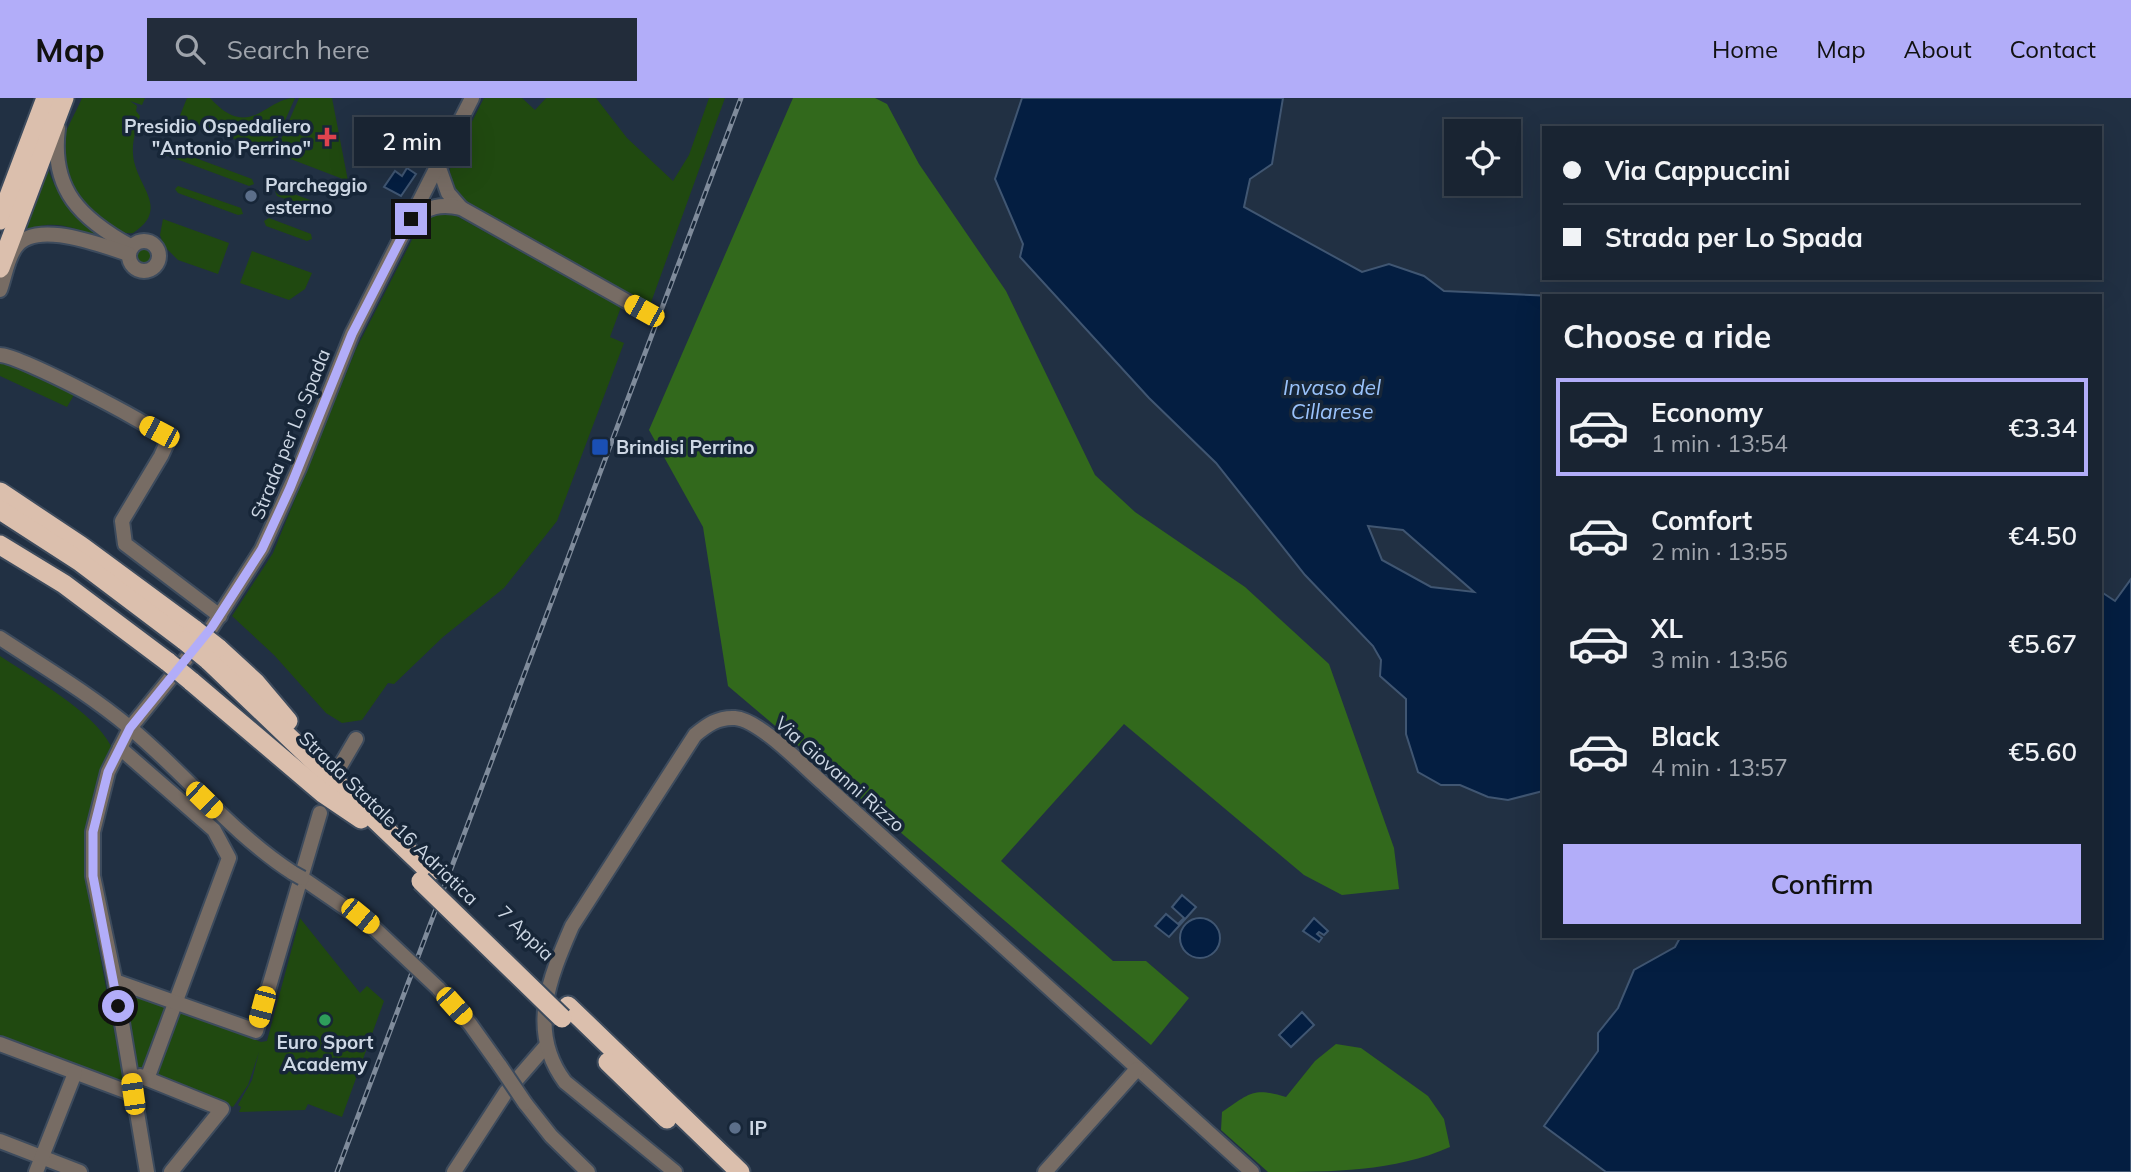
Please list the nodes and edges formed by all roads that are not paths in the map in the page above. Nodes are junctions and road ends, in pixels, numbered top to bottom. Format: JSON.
{"nodes":[{"id":1,"x":472,"y":98,"type":"edge"},
{"id":2,"x":57,"y":102,"type":"edge"},
{"id":3,"x":438,"y":165,"type":"junction"},
{"id":4,"x":427,"y":188,"type":"junction"},
{"id":5,"x":447,"y":198,"type":"junction"},
{"id":6,"x":411,"y":219,"type":"junction"},
{"id":7,"x":0,"y":220,"type":"edge"},
{"id":8,"x":0,"y":268,"type":"edge"},
{"id":9,"x":0,"y":289,"type":"edge"},
{"id":10,"x":644,"y":311,"type":"dead end"},
{"id":11,"x":0,"y":355,"type":"edge"},
{"id":12,"x":0,"y":492,"type":"edge"},
{"id":13,"x":0,"y":510,"type":"edge"},
{"id":14,"x":0,"y":525,"type":"edge"},
{"id":15,"x":36,"y":540,"type":"junction"},
{"id":16,"x":0,"y":545,"type":"edge"},
{"id":17,"x":220,"y":616,"type":"junction"},
{"id":18,"x":0,"y":638,"type":"edge"},
{"id":19,"x":181,"y":646,"type":"junction"},
{"id":20,"x":204,"y":665,"type":"junction"},
{"id":21,"x":130,"y":728,"type":"junction"},
{"id":22,"x":356,"y":740,"type":"dead end"},
{"id":23,"x":120,"y":748,"type":"junction"},
{"id":24,"x":339,"y":768,"type":"dead end"},
{"id":25,"x":320,"y":813,"type":"dead end"},
{"id":26,"x":364,"y":816,"type":"junction"},
{"id":27,"x":115,"y":981,"type":"junction"},
{"id":28,"x":175,"y":1004,"type":"junction"},
{"id":29,"x":565,"y":1012,"type":"junction"},
{"id":30,"x":0,"y":1044,"type":"edge"},
{"id":31,"x":545,"y":1047,"type":"junction"},
{"id":32,"x":1137,"y":1069,"type":"junction"},
{"id":33,"x":130,"y":1072,"type":"junction"},
{"id":34,"x":75,"y":1073,"type":"junction"},
{"id":35,"x":147,"y":1079,"type":"junction"},
{"id":36,"x":133,"y":1094,"type":"junction"},
{"id":37,"x":0,"y":1141,"type":"edge"},
{"id":38,"x":39,"y":1165,"type":"edge"},
{"id":39,"x":80,"y":1172,"type":"edge"},
{"id":40,"x":147,"y":1172,"type":"edge"},
{"id":41,"x":172,"y":1172,"type":"edge"},
{"id":42,"x":454,"y":1172,"type":"edge"},
{"id":43,"x":588,"y":1172,"type":"edge"},
{"id":44,"x":675,"y":1172,"type":"edge"},
{"id":45,"x":722,"y":1172,"type":"edge"},
{"id":46,"x":740,"y":1172,"type":"edge"},
{"id":47,"x":1045,"y":1172,"type":"edge"},
{"id":48,"x":1252,"y":1172,"type":"edge"}],
"edges":[{"from":1,"to":3,"type":"street","name":"Strada per Lo Spada"},
{"from":2,"to":7,"type":"highway"},
{"from":2,"to":8,"type":"highway"},
{"from":2,"to":9,"type":"street"},
{"from":3,"to":4,"type":"street","name":"Strada per Lo Spada"},
{"from":3,"to":5,"type":"street"},
{"from":4,"to":5,"type":"street"},
{"from":4,"to":6,"type":"street","name":"Strada per Lo Spada"},
{"from":5,"to":6,"type":"street"},
{"from":5,"to":10,"type":"street"},
{"from":6,"to":17,"type":"street","name":"Strada per Lo Spada"},
{"from":11,"to":17,"type":"street"},
{"from":12,"to":19,"type":"highway"},
{"from":13,"to":15,"type":"highway"},
{"from":14,"to":15,"type":"highway"},
{"from":15,"to":19,"type":"highway"},
{"from":16,"to":19,"type":"highway"},
{"from":17,"to":21,"type":"street","name":"Strada per Lo Spada"},
{"from":18,"to":21,"type":"street"},
{"from":19,"to":20,"type":"highway","bridge":true},
{"from":19,"to":20,"type":"highway","bridge":true},
{"from":20,"to":26,"type":"highway","name":"7 Appia"},
{"from":20,"to":26,"type":"highway"},
{"from":21,"to":23,"type":"street","name":"Strada per Lo Spada"},
{"from":21,"to":43,"type":"street","bridge":true},
{"from":22,"to":24,"type":"street"},
{"from":23,"to":27,"type":"street","name":"Strada per Lo Spada"},
{"from":23,"to":28,"type":"street"},
{"from":25,"to":28,"type":"street"},
{"from":26,"to":29,"type":"highway","name":"7 Appia"},
{"from":27,"to":28,"type":"street"},
{"from":27,"to":33,"type":"street","name":"Strada per Lo Spada"},
{"from":28,"to":35,"type":"street"},
{"from":29,"to":45,"type":"highway"},
{"from":29,"to":46,"type":"highway"},
{"from":30,"to":34,"type":"street"},
{"from":31,"to":32,"type":"street","name":"Via Giovanni Rizzo"},
{"from":31,"to":42,"type":"street"},
{"from":31,"to":44,"type":"street","name":"Via Giovanni Rizzo"},
{"from":32,"to":47,"type":"street"},
{"from":32,"to":48,"type":"street","name":"Via Giovanni Rizzo"},
{"from":33,"to":35,"type":"street"},
{"from":33,"to":36,"type":"street","name":"Strada per Lo Spada"},
{"from":34,"to":36,"type":"street"},
{"from":34,"to":38,"type":"street"},
{"from":35,"to":41,"type":"street"},
{"from":36,"to":40,"type":"street","name":"Strada per Lo Spada"},
{"from":37,"to":38,"type":"street"},
{"from":38,"to":39,"type":"street"}]}
